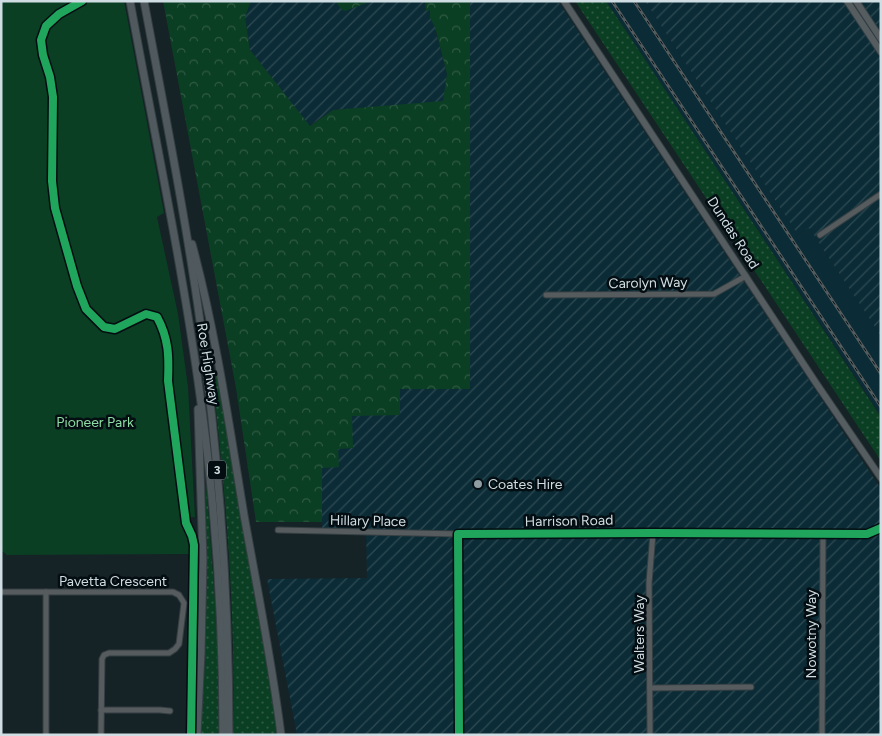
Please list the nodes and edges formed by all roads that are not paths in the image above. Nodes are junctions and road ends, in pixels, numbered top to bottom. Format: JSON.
{"nodes":[{"id":1,"x":130,"y":1,"type":"edge"},
{"id":2,"x":144,"y":1,"type":"edge"},
{"id":3,"x":564,"y":1,"type":"edge"},
{"id":4,"x":847,"y":1,"type":"edge"},
{"id":5,"x":856,"y":1,"type":"edge"},
{"id":6,"x":881,"y":39,"type":"edge"},
{"id":7,"x":881,"y":52,"type":"edge"},
{"id":8,"x":881,"y":194,"type":"edge"},
{"id":9,"x":182,"y":207,"type":"junction"},
{"id":10,"x":820,"y":235,"type":"dead end"},
{"id":11,"x":746,"y":276,"type":"junction"},
{"id":12,"x":546,"y":296,"type":"dead end"},
{"id":13,"x":198,"y":381,"type":"junction"},
{"id":14,"x":881,"y":478,"type":"edge"},
{"id":15,"x":881,"y":528,"type":"edge"},
{"id":16,"x":278,"y":530,"type":"dead end"},
{"id":17,"x":653,"y":532,"type":"junction"},
{"id":18,"x":823,"y":533,"type":"junction"},
{"id":19,"x":458,"y":534,"type":"junction"},
{"id":20,"x":1,"y":592,"type":"edge"},
{"id":21,"x":46,"y":592,"type":"junction"},
{"id":22,"x":751,"y":687,"type":"dead end"},
{"id":23,"x":650,"y":688,"type":"junction"},
{"id":24,"x":101,"y":710,"type":"junction"},
{"id":25,"x":170,"y":711,"type":"dead end"},
{"id":26,"x":279,"y":714,"type":"junction"},
{"id":27,"x":46,"y":735,"type":"edge"},
{"id":28,"x":101,"y":735,"type":"edge"},
{"id":29,"x":197,"y":735,"type":"edge"},
{"id":30,"x":223,"y":735,"type":"edge"},
{"id":31,"x":229,"y":735,"type":"edge"},
{"id":32,"x":281,"y":735,"type":"edge"},
{"id":33,"x":287,"y":735,"type":"edge"},
{"id":34,"x":459,"y":735,"type":"edge"},
{"id":35,"x":650,"y":735,"type":"edge"},
{"id":36,"x":822,"y":735,"type":"edge"}],
"edges":[{"from":1,"to":13,"type":"highway","name":"Roe Highway","number":"3"},
{"from":2,"to":9,"type":"highway","name":"Roe Highway","number":"3"},
{"from":3,"to":11,"type":"main road","name":"Dundas Road"},
{"from":4,"to":7,"type":"main road"},
{"from":5,"to":6,"type":"main road"},
{"from":8,"to":10,"type":"street"},
{"from":9,"to":26,"type":"highway"},
{"from":9,"to":31,"type":"highway","name":"Roe Highway","number":"3"},
{"from":11,"to":12,"type":"street","name":"Carolyn Way"},
{"from":11,"to":14,"type":"main road","name":"Dundas Road"},
{"from":13,"to":29,"type":"highway"},
{"from":13,"to":30,"type":"highway","name":"Roe Highway","number":"3"},
{"from":15,"to":18,"type":"street","name":"Harrison Road"},
{"from":16,"to":19,"type":"street","name":"Hillary Place"},
{"from":17,"to":18,"type":"street","name":"Harrison Road"},
{"from":17,"to":19,"type":"street","name":"Harrison Road"},
{"from":17,"to":23,"type":"street","name":"Walters Way"},
{"from":18,"to":36,"type":"street","name":"Nowotny Way"},
{"from":19,"to":34,"type":"street"},
{"from":20,"to":21,"type":"street","name":"Pavetta Crescent"},
{"from":21,"to":24,"type":"street","name":"Pavetta Crescent"},
{"from":21,"to":27,"type":"street","name":"Pavetta Crescent"},
{"from":22,"to":23,"type":"street"},
{"from":23,"to":35,"type":"street","name":"Walters Way"},
{"from":24,"to":25,"type":"street"},
{"from":24,"to":28,"type":"street","name":"Pavetta Crescent"},
{"from":26,"to":32,"type":"highway"},
{"from":26,"to":33,"type":"highway"}]}
